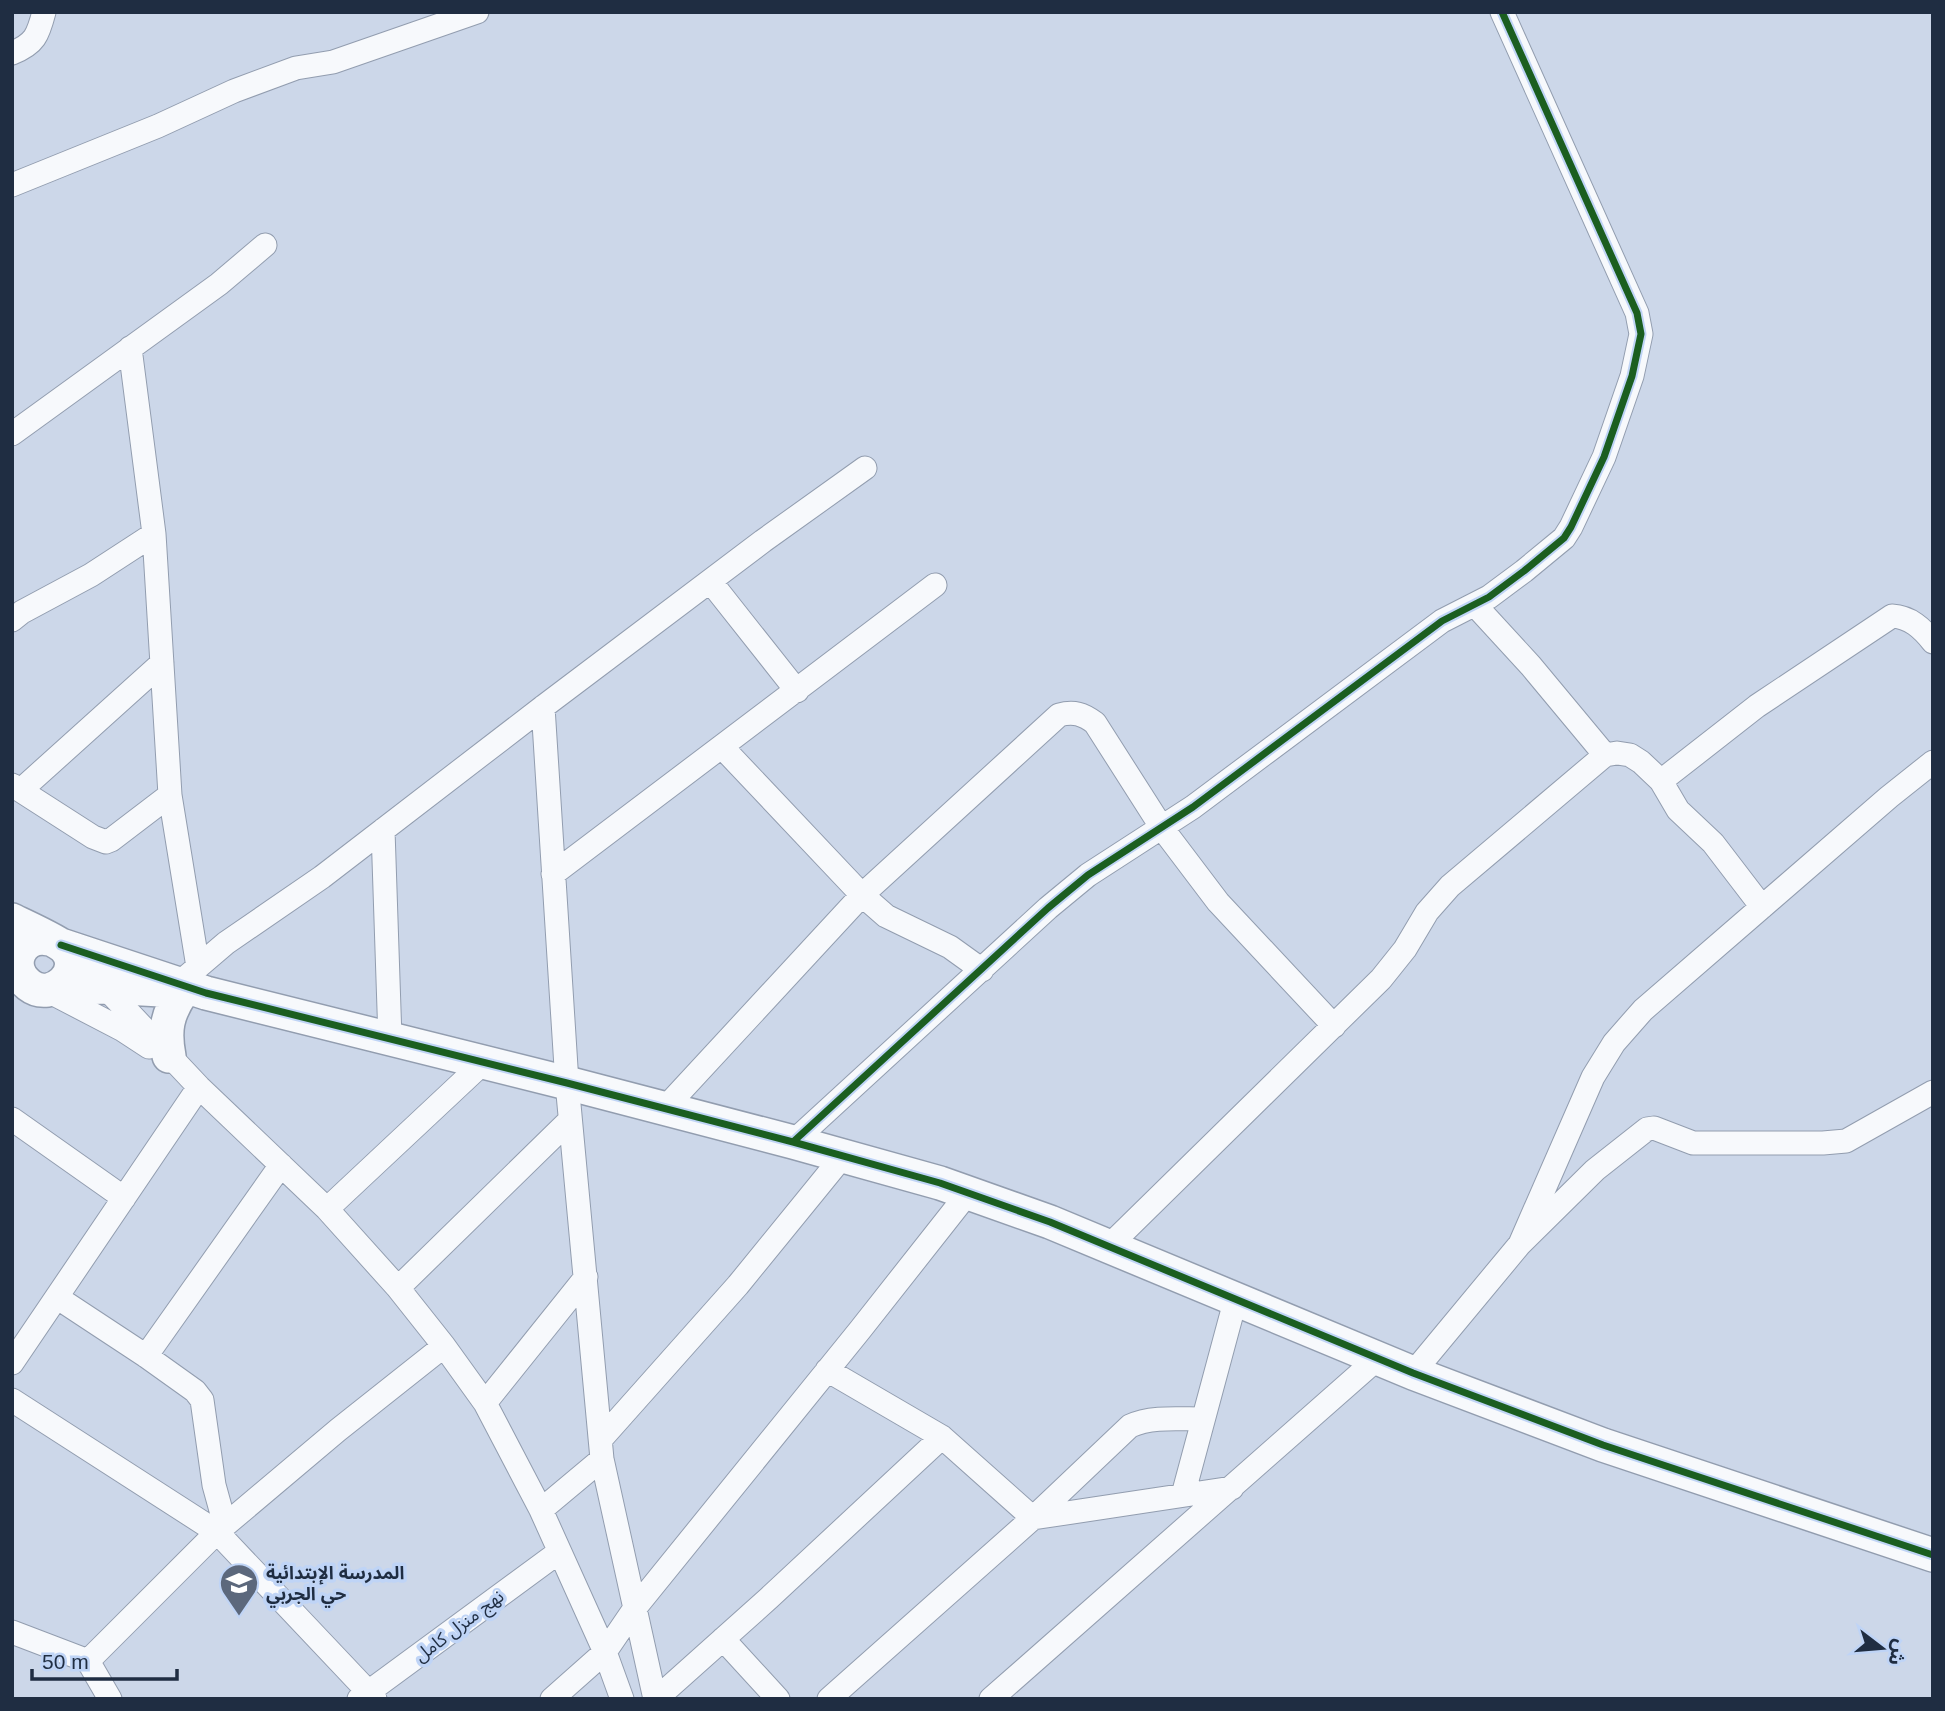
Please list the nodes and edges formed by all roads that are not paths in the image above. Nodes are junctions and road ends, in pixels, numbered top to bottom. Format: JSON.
{"nodes":[{"id":1,"x":44,"y":12,"type":"edge"},
{"id":2,"x":1503,"y":12,"type":"edge"},
{"id":3,"x":475,"y":13,"type":"edge"},
{"id":4,"x":12,"y":53,"type":"edge"},
{"id":5,"x":12,"y":185,"type":"edge"},
{"id":6,"x":265,"y":245,"type":"dead end"},
{"id":7,"x":130,"y":348,"type":"junction"},
{"id":8,"x":12,"y":433,"type":"edge"},
{"id":9,"x":865,"y":468,"type":"dead end"},
{"id":10,"x":154,"y":534,"type":"junction"},
{"id":11,"x":710,"y":581,"type":"junction"},
{"id":12,"x":935,"y":585,"type":"dead end"},
{"id":13,"x":1475,"y":605,"type":"junction"},
{"id":14,"x":12,"y":620,"type":"edge"},
{"id":15,"x":1933,"y":642,"type":"edge"},
{"id":16,"x":162,"y":663,"type":"junction"},
{"id":17,"x":797,"y":691,"type":"junction"},
{"id":18,"x":543,"y":707,"type":"junction"},
{"id":19,"x":723,"y":748,"type":"junction"},
{"id":20,"x":1605,"y":755,"type":"junction"},
{"id":21,"x":1933,"y":762,"type":"edge"},
{"id":22,"x":1661,"y":781,"type":"junction"},
{"id":23,"x":17,"y":787,"type":"edge"},
{"id":24,"x":170,"y":795,"type":"junction"},
{"id":25,"x":1162,"y":828,"type":"junction"},
{"id":26,"x":383,"y":830,"type":"junction"},
{"id":27,"x":553,"y":874,"type":"junction"},
{"id":28,"x":862,"y":895,"type":"junction"},
{"id":29,"x":1762,"y":907,"type":"junction"},
{"id":30,"x":12,"y":920,"type":"edge"},
{"id":31,"x":60,"y":946,"type":"junction"},
{"id":32,"x":982,"y":970,"type":"junction"},
{"id":33,"x":27,"y":977,"type":"edge"},
{"id":34,"x":187,"y":985,"type":"junction"},
{"id":35,"x":106,"y":987,"type":"junction"},
{"id":36,"x":1334,"y":1026,"type":"junction"},
{"id":37,"x":390,"y":1039,"type":"junction"},
{"id":38,"x":173,"y":1060,"type":"junction"},
{"id":39,"x":484,"y":1062,"type":"junction"},
{"id":40,"x":567,"y":1083,"type":"junction"},
{"id":41,"x":199,"y":1087,"type":"junction"},
{"id":42,"x":1933,"y":1093,"type":"edge"},
{"id":43,"x":665,"y":1108,"type":"junction"},
{"id":44,"x":12,"y":1119,"type":"edge"},
{"id":45,"x":570,"y":1120,"type":"junction"},
{"id":46,"x":793,"y":1142,"type":"junction"},
{"id":47,"x":843,"y":1156,"type":"junction"},
{"id":48,"x":281,"y":1166,"type":"junction"},
{"id":49,"x":968,"y":1193,"type":"junction"},
{"id":50,"x":124,"y":1198,"type":"junction"},
{"id":51,"x":327,"y":1209,"type":"junction"},
{"id":52,"x":1520,"y":1244,"type":"junction"},
{"id":53,"x":1109,"y":1246,"type":"junction"},
{"id":54,"x":586,"y":1277,"type":"junction"},
{"id":55,"x":398,"y":1288,"type":"junction"},
{"id":56,"x":58,"y":1298,"type":"junction"},
{"id":57,"x":1236,"y":1298,"type":"junction"},
{"id":58,"x":444,"y":1346,"type":"junction"},
{"id":59,"x":146,"y":1356,"type":"junction"},
{"id":60,"x":1378,"y":1358,"type":"junction"},
{"id":61,"x":12,"y":1363,"type":"edge"},
{"id":62,"x":827,"y":1370,"type":"junction"},
{"id":63,"x":1413,"y":1373,"type":"junction"},
{"id":64,"x":12,"y":1400,"type":"edge"},
{"id":65,"x":485,"y":1403,"type":"junction"},
{"id":66,"x":1203,"y":1419,"type":"junction"},
{"id":67,"x":942,"y":1437,"type":"junction"},
{"id":68,"x":602,"y":1449,"type":"junction"},
{"id":69,"x":214,"y":1485,"type":"junction"},
{"id":70,"x":1232,"y":1488,"type":"junction"},
{"id":71,"x":1183,"y":1495,"type":"junction"},
{"id":72,"x":541,"y":1510,"type":"junction"},
{"id":73,"x":187,"y":1513,"type":"junction"},
{"id":74,"x":1033,"y":1518,"type":"junction"},
{"id":75,"x":221,"y":1529,"type":"junction"},
{"id":76,"x":559,"y":1552,"type":"junction"},
{"id":77,"x":1933,"y":1555,"type":"edge"},
{"id":78,"x":635,"y":1608,"type":"junction"},
{"id":79,"x":12,"y":1632,"type":"edge"},
{"id":80,"x":723,"y":1639,"type":"junction"},
{"id":81,"x":605,"y":1652,"type":"junction"},
{"id":82,"x":88,"y":1661,"type":"junction"},
{"id":83,"x":368,"y":1697,"type":"edge"},
{"id":84,"x":110,"y":1699,"type":"edge"},
{"id":85,"x":552,"y":1699,"type":"edge"},
{"id":86,"x":622,"y":1699,"type":"edge"},
{"id":87,"x":655,"y":1699,"type":"edge"},
{"id":88,"x":778,"y":1699,"type":"edge"},
{"id":89,"x":830,"y":1699,"type":"edge"},
{"id":90,"x":991,"y":1699,"type":"edge"}],
"edges":[{"from":1,"to":4,"type":"street"},
{"from":2,"to":13,"type":"street"},
{"from":3,"to":5,"type":"street"},
{"from":6,"to":7,"type":"street"},
{"from":7,"to":8,"type":"street"},
{"from":7,"to":10,"type":"street"},
{"from":9,"to":11,"type":"street"},
{"from":10,"to":14,"type":"street"},
{"from":10,"to":16,"type":"street"},
{"from":11,"to":17,"type":"street"},
{"from":11,"to":18,"type":"street"},
{"from":12,"to":17,"type":"street"},
{"from":13,"to":20,"type":"street"},
{"from":13,"to":25,"type":"street"},
{"from":15,"to":22,"type":"street"},
{"from":16,"to":23,"type":"street"},
{"from":16,"to":24,"type":"street"},
{"from":17,"to":19,"type":"street"},
{"from":18,"to":26,"type":"street"},
{"from":18,"to":27,"type":"street"},
{"from":19,"to":27,"type":"street"},
{"from":19,"to":28,"type":"street"},
{"from":20,"to":22,"type":"street"},
{"from":20,"to":36,"type":"street"},
{"from":21,"to":29,"type":"street"},
{"from":22,"to":29,"type":"street"},
{"from":23,"to":24,"type":"street"},
{"from":24,"to":34,"type":"street"},
{"from":25,"to":28,"type":"street"},
{"from":25,"to":32,"type":"street"},
{"from":25,"to":36,"type":"street"},
{"from":26,"to":34,"type":"street"},
{"from":26,"to":37,"type":"street"},
{"from":27,"to":40,"type":"street"},
{"from":28,"to":32,"type":"street"},
{"from":28,"to":43,"type":"street"},
{"from":29,"to":52,"type":"street"},
{"from":30,"to":31,"type":"street"},
{"from":31,"to":33,"type":"street"},
{"from":31,"to":33,"type":"street"},
{"from":31,"to":34,"type":"street"},
{"from":31,"to":35,"type":"street"},
{"from":32,"to":46,"type":"street"},
{"from":33,"to":35,"type":"street"},
{"from":33,"to":38,"type":"street"},
{"from":34,"to":35,"type":"street"},
{"from":34,"to":37,"type":"street"},
{"from":34,"to":38,"type":"street"},
{"from":35,"to":38,"type":"street"},
{"from":36,"to":53,"type":"street"},
{"from":37,"to":39,"type":"street"},
{"from":38,"to":41,"type":"street"},
{"from":39,"to":40,"type":"street"},
{"from":39,"to":51,"type":"street"},
{"from":40,"to":43,"type":"street"},
{"from":40,"to":45,"type":"street"},
{"from":41,"to":48,"type":"street"},
{"from":41,"to":50,"type":"street"},
{"from":42,"to":52,"type":"street"},
{"from":43,"to":46,"type":"street"},
{"from":44,"to":50,"type":"street"},
{"from":45,"to":54,"type":"street"},
{"from":45,"to":55,"type":"street"},
{"from":46,"to":47,"type":"street"},
{"from":47,"to":49,"type":"street"},
{"from":47,"to":68,"type":"street"},
{"from":48,"to":51,"type":"street"},
{"from":48,"to":59,"type":"street"},
{"from":49,"to":53,"type":"street"},
{"from":49,"to":62,"type":"street"},
{"from":50,"to":56,"type":"street"},
{"from":51,"to":55,"type":"street"},
{"from":52,"to":63,"type":"street"},
{"from":53,"to":57,"type":"street"},
{"from":54,"to":65,"type":"street"},
{"from":54,"to":68,"type":"street"},
{"from":55,"to":58,"type":"street"},
{"from":56,"to":59,"type":"street"},
{"from":56,"to":61,"type":"street"},
{"from":57,"to":60,"type":"street"},
{"from":57,"to":66,"type":"street"},
{"from":58,"to":65,"type":"street"},
{"from":58,"to":75,"type":"street"},
{"from":59,"to":69,"type":"street"},
{"from":60,"to":63,"type":"street"},
{"from":60,"to":70,"type":"street"},
{"from":62,"to":67,"type":"street"},
{"from":62,"to":78,"type":"street"},
{"from":63,"to":77,"type":"street"},
{"from":64,"to":73,"type":"street"},
{"from":65,"to":72,"type":"street"},
{"from":66,"to":71,"type":"street"},
{"from":66,"to":74,"type":"street"},
{"from":67,"to":74,"type":"street"},
{"from":67,"to":80,"type":"street"},
{"from":68,"to":72,"type":"street"},
{"from":68,"to":78,"type":"street"},
{"from":69,"to":73,"type":"street"},
{"from":69,"to":75,"type":"street"},
{"from":70,"to":71,"type":"street"},
{"from":70,"to":90,"type":"street"},
{"from":71,"to":74,"type":"street"},
{"from":72,"to":76,"type":"street"},
{"from":73,"to":75,"type":"street"},
{"from":74,"to":89,"type":"street"},
{"from":75,"to":82,"type":"street"},
{"from":75,"to":83,"type":"street"},
{"from":76,"to":81,"type":"street"},
{"from":76,"to":83,"type":"street","name":"نهج منزل كامل"},
{"from":78,"to":81,"type":"street"},
{"from":78,"to":87,"type":"street"},
{"from":79,"to":82,"type":"street"},
{"from":80,"to":87,"type":"street"},
{"from":80,"to":88,"type":"street"},
{"from":81,"to":85,"type":"street"},
{"from":81,"to":86,"type":"street"},
{"from":82,"to":84,"type":"street"}]}
